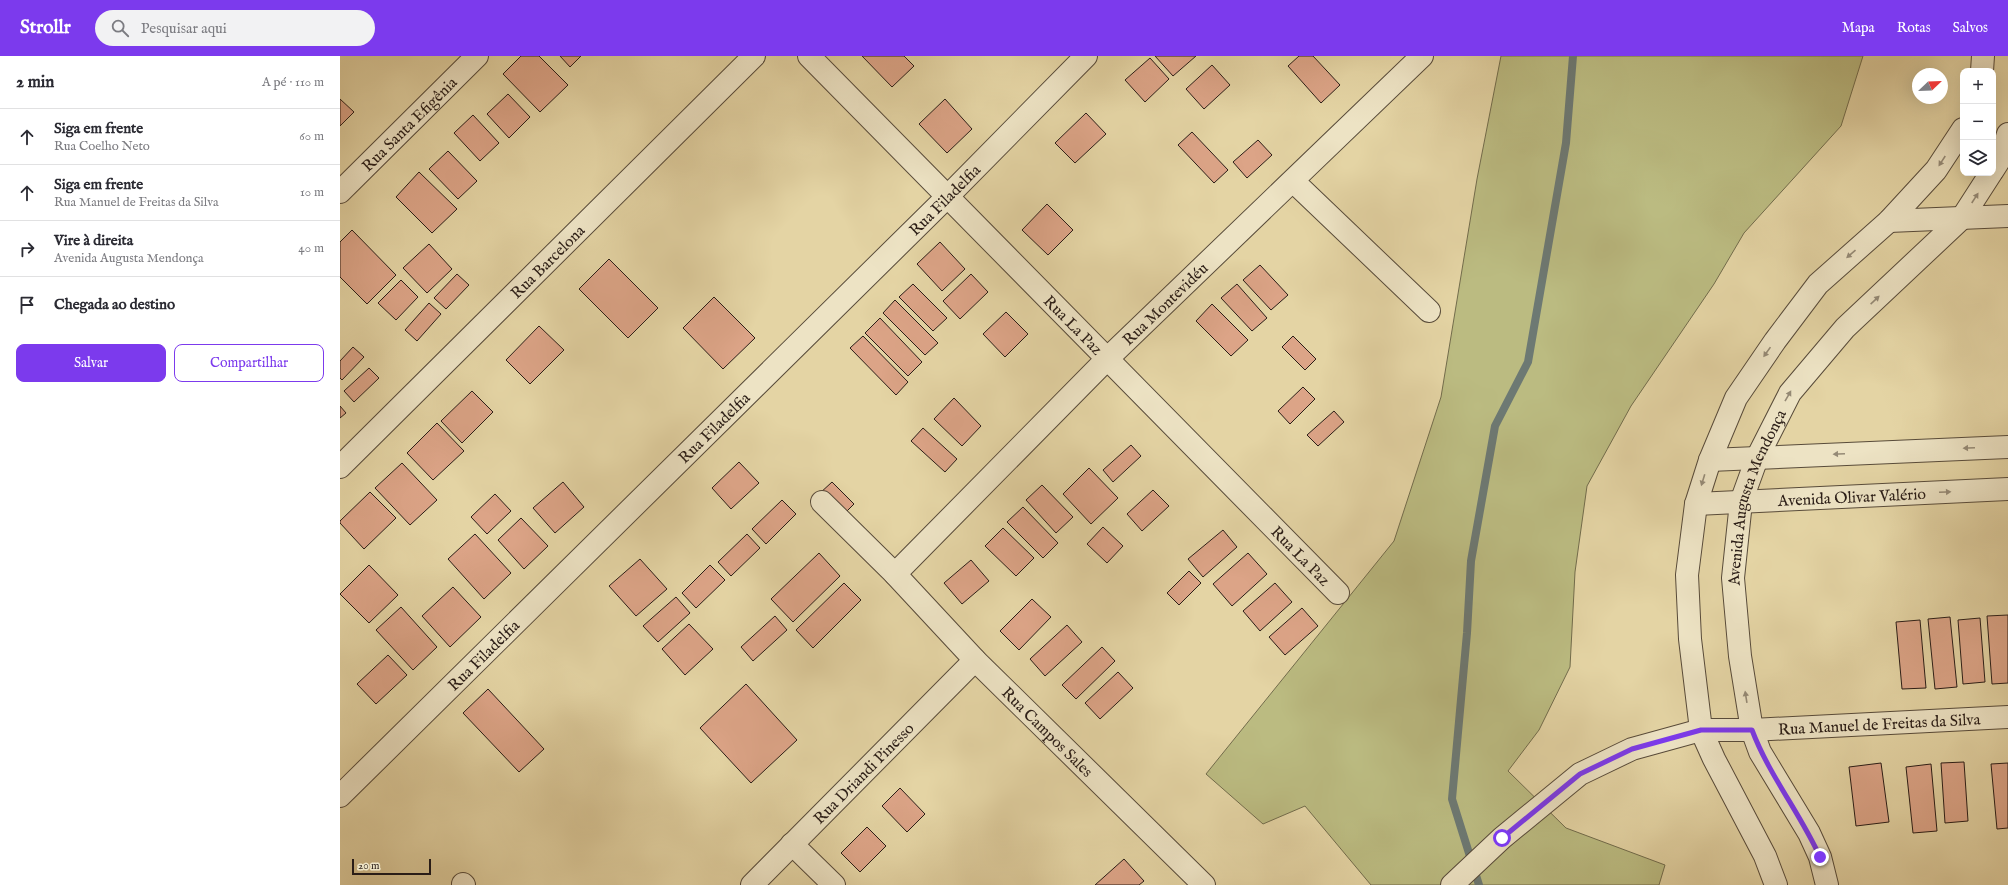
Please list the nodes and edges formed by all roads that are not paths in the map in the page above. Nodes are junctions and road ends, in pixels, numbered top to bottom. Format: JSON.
{"nodes":[{"id":1,"x":477,"y":56,"type":"edge"},
{"id":2,"x":754,"y":56,"type":"edge"},
{"id":3,"x":809,"y":56,"type":"edge"},
{"id":4,"x":1086,"y":56,"type":"edge"},
{"id":5,"x":1422,"y":56,"type":"edge"},
{"id":6,"x":1983,"y":56,"type":"edge"},
{"id":7,"x":1982,"y":68,"type":"edge"},
{"id":8,"x":1960,"y":134,"type":"edge"},
{"id":9,"x":2008,"y":134,"type":"edge"},
{"id":10,"x":1996,"y":165,"type":"edge"},
{"id":11,"x":1989,"y":176,"type":"edge"},
{"id":12,"x":1293,"y":181,"type":"junction"},
{"id":13,"x":340,"y":192,"type":"edge"},
{"id":14,"x":947,"y":197,"type":"junction"},
{"id":15,"x":2008,"y":216,"type":"edge"},
{"id":16,"x":1962,"y":218,"type":"junction"},
{"id":17,"x":1889,"y":221,"type":"junction"},
{"id":18,"x":1429,"y":311,"type":"dead end"},
{"id":19,"x":1108,"y":359,"type":"junction"},
{"id":20,"x":2008,"y":447,"type":"edge"},
{"id":21,"x":1757,"y":458,"type":"junction"},
{"id":22,"x":1710,"y":460,"type":"junction"},
{"id":23,"x":340,"y":467,"type":"edge"},
{"id":24,"x":2008,"y":489,"type":"edge"},
{"id":25,"x":822,"y":502,"type":"dead end"},
{"id":26,"x":1741,"y":502,"type":"junction"},
{"id":27,"x":1696,"y":504,"type":"junction"},
{"id":28,"x":895,"y":574,"type":"junction"},
{"id":29,"x":1338,"y":593,"type":"dead end"},
{"id":30,"x":975,"y":660,"type":"junction"},
{"id":31,"x":2008,"y":717,"type":"edge"},
{"id":32,"x":1701,"y":730,"type":"junction"},
{"id":33,"x":1752,"y":730,"type":"junction"},
{"id":34,"x":340,"y":796,"type":"edge"},
{"id":35,"x":792,"y":844,"type":"junction"},
{"id":36,"x":752,"y":885,"type":"edge"},
{"id":37,"x":834,"y":885,"type":"edge"},
{"id":38,"x":1204,"y":885,"type":"edge"},
{"id":39,"x":1452,"y":885,"type":"edge"},
{"id":40,"x":1776,"y":885,"type":"edge"},
{"id":41,"x":1827,"y":885,"type":"edge"}],
"edges":[{"from":1,"to":13,"type":"street","name":"Rua Santa Efigênia"},
{"from":2,"to":23,"type":"street","name":"Rua Barcelona"},
{"from":3,"to":14,"type":"street","name":"Rua La Paz"},
{"from":4,"to":14,"type":"street","name":"Rua Filadelfia"},
{"from":5,"to":12,"type":"street","name":"Rua Montevidéu"},
{"from":6,"to":7,"type":"street"},
{"from":8,"to":17,"type":"street","one_way":true},
{"from":9,"to":10,"type":"street"},
{"from":16,"to":11,"type":"street","name":"Avenida Augusta Mendonça","one_way":true},
{"from":12,"to":18,"type":"street"},
{"from":12,"to":19,"type":"street","name":"Rua Montevidéu"},
{"from":14,"to":19,"type":"street","name":"Rua La Paz"},
{"from":14,"to":34,"type":"street","name":"Rua Filadelfia"},
{"from":15,"to":16,"type":"street"},
{"from":16,"to":17,"type":"street"},
{"from":21,"to":16,"type":"street","name":"Avenida Augusta Mendonça","one_way":true},
{"from":17,"to":22,"type":"street","one_way":true},
{"from":19,"to":28,"type":"street","name":"Rua Montevidéu"},
{"from":19,"to":29,"type":"street","name":"Rua La Paz"},
{"from":20,"to":21,"type":"street","one_way":true},
{"from":21,"to":22,"type":"street"},
{"from":21,"to":26,"type":"street","name":"Avenida Augusta Mendonça"},
{"from":22,"to":27,"type":"street","one_way":true},
{"from":26,"to":24,"type":"street","name":"Avenida Olivar Valério","one_way":true},
{"from":25,"to":28,"type":"street","name":"Rua Campos Sales"},
{"from":26,"to":27,"type":"street","name":"Avenida Olivar Valério"},
{"from":33,"to":26,"type":"street","name":"Avenida Augusta Mendonça","one_way":true},
{"from":27,"to":32,"type":"street"},
{"from":28,"to":30,"type":"street","name":"Rua Campos Sales"},
{"from":30,"to":35,"type":"street","name":"Rua Driandi Pinesso"},
{"from":30,"to":38,"type":"street","name":"Rua Campos Sales"},
{"from":31,"to":33,"type":"street","name":"Rua Manuel de Freitas da Silva"},
{"from":32,"to":33,"type":"street","name":"Rua Manuel de Freitas da Silva"},
{"from":32,"to":39,"type":"street","name":"Rua Manuel de Freitas da Silva"},
{"from":32,"to":40,"type":"street"},
{"from":33,"to":41,"type":"street","name":"Avenida Augusta Mendonça"},
{"from":35,"to":36,"type":"street","name":"Rua Driandi Pinesso"},
{"from":35,"to":37,"type":"street"}]}
